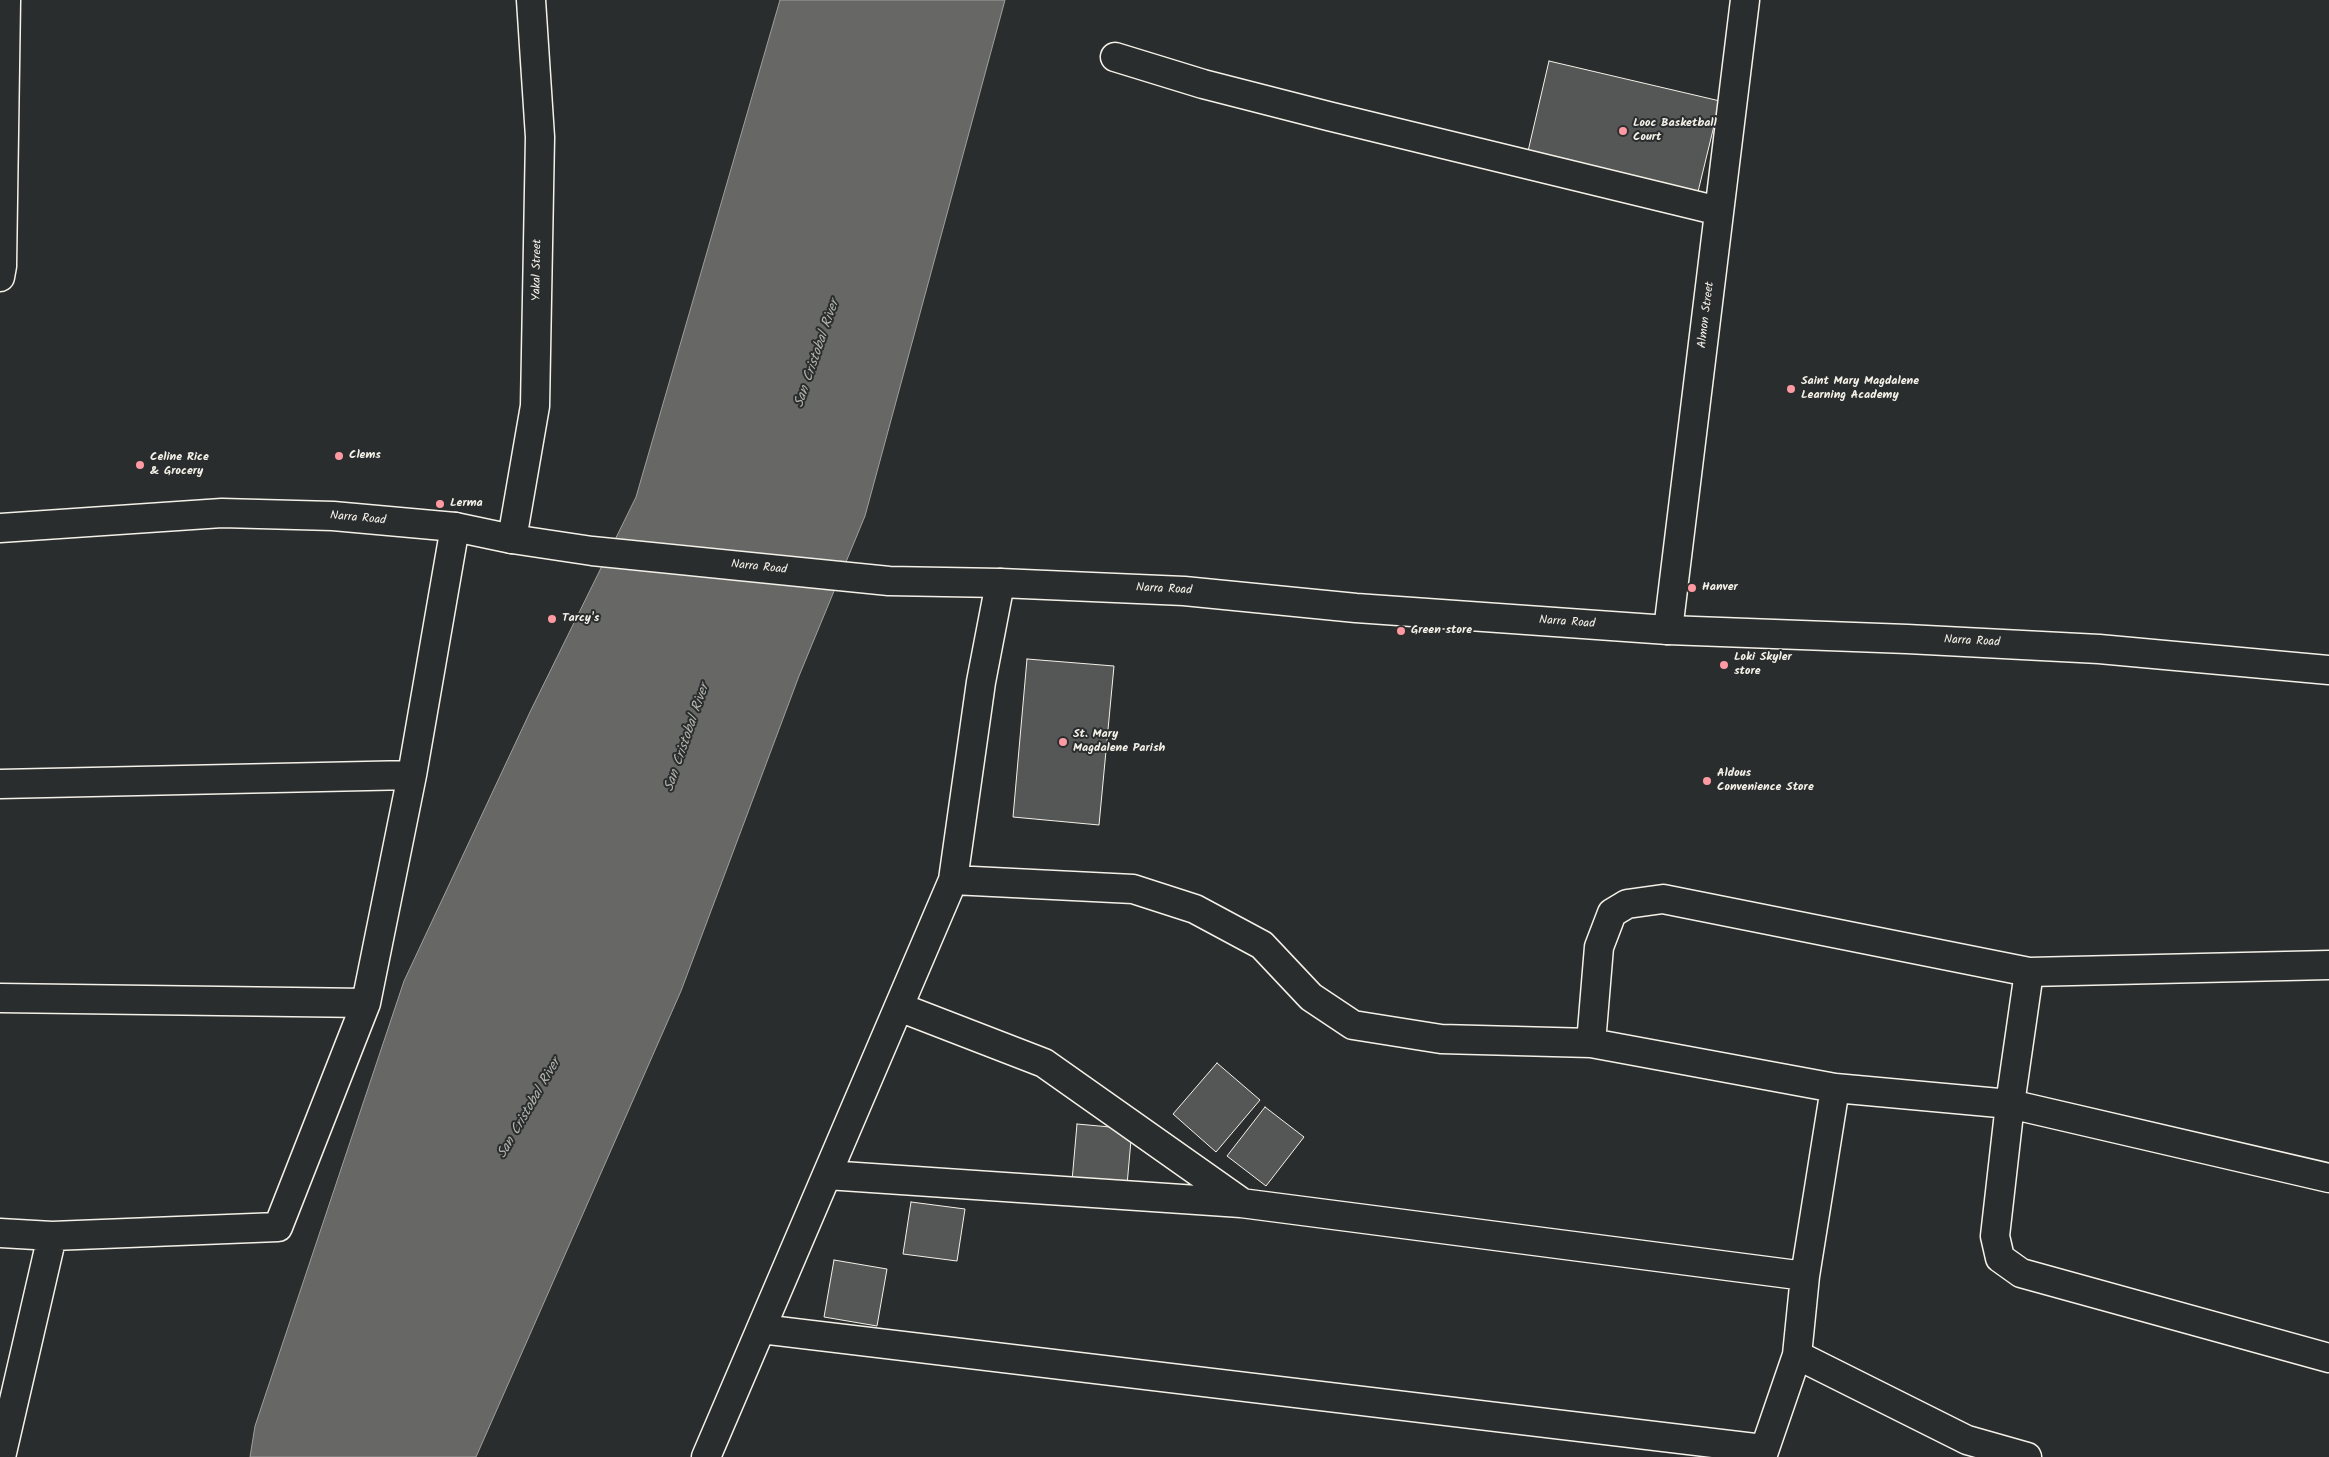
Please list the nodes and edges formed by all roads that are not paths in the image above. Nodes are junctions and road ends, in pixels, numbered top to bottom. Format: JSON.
{"nodes":[{"id":1,"x":6,"y":0,"type":"edge"},
{"id":2,"x":531,"y":0,"type":"edge"},
{"id":3,"x":1745,"y":0,"type":"edge"},
{"id":4,"x":1115,"y":56,"type":"dead end"},
{"id":5,"x":1719,"y":211,"type":"junction"},
{"id":6,"x":0,"y":277,"type":"edge"},
{"id":7,"x":456,"y":527,"type":"junction"},
{"id":8,"x":0,"y":528,"type":"edge"},
{"id":9,"x":512,"y":539,"type":"junction"},
{"id":10,"x":1000,"y":583,"type":"junction"},
{"id":11,"x":1668,"y":630,"type":"junction"},
{"id":12,"x":2329,"y":670,"type":"edge"},
{"id":13,"x":412,"y":774,"type":"junction"},
{"id":14,"x":0,"y":784,"type":"edge"},
{"id":15,"x":953,"y":880,"type":"junction"},
{"id":16,"x":2329,"y":965,"type":"edge"},
{"id":17,"x":2029,"y":972,"type":"junction"},
{"id":18,"x":0,"y":998,"type":"edge"},
{"id":19,"x":366,"y":1003,"type":"junction"},
{"id":20,"x":899,"y":1007,"type":"junction"},
{"id":21,"x":1590,"y":1043,"type":"junction"},
{"id":22,"x":1835,"y":1088,"type":"junction"},
{"id":23,"x":2010,"y":1104,"type":"junction"},
{"id":24,"x":827,"y":1175,"type":"junction"},
{"id":25,"x":2329,"y":1178,"type":"edge"},
{"id":26,"x":1241,"y":1203,"type":"junction"},
{"id":27,"x":0,"y":1233,"type":"edge"},
{"id":28,"x":52,"y":1236,"type":"junction"},
{"id":29,"x":1805,"y":1276,"type":"junction"},
{"id":30,"x":761,"y":1329,"type":"junction"},
{"id":31,"x":1797,"y":1355,"type":"junction"},
{"id":32,"x":2329,"y":1358,"type":"edge"},
{"id":33,"x":1965,"y":1449,"type":"edge"},
{"id":34,"x":1762,"y":1453,"type":"edge"},
{"id":35,"x":1,"y":1457,"type":"edge"},
{"id":36,"x":706,"y":1457,"type":"edge"},
{"id":37,"x":2027,"y":1457,"type":"edge"}],
"edges":[{"from":1,"to":6,"type":"street"},
{"from":2,"to":9,"type":"street","name":"Yakal Street"},
{"from":3,"to":5,"type":"street","name":"Almon Street"},
{"from":4,"to":5,"type":"street"},
{"from":5,"to":11,"type":"street","name":"Almon Street"},
{"from":7,"to":8,"type":"street","name":"Narra Road"},
{"from":7,"to":9,"type":"street","name":"Narra Road"},
{"from":7,"to":13,"type":"street"},
{"from":9,"to":10,"type":"street","name":"Narra Road"},
{"from":10,"to":11,"type":"street","name":"Narra Road"},
{"from":10,"to":15,"type":"street"},
{"from":11,"to":12,"type":"street","name":"Narra Road"},
{"from":13,"to":14,"type":"street"},
{"from":13,"to":19,"type":"street"},
{"from":15,"to":20,"type":"street"},
{"from":15,"to":21,"type":"street"},
{"from":16,"to":17,"type":"street"},
{"from":17,"to":21,"type":"street"},
{"from":17,"to":23,"type":"street"},
{"from":18,"to":19,"type":"street"},
{"from":19,"to":28,"type":"street"},
{"from":20,"to":24,"type":"street"},
{"from":20,"to":26,"type":"street"},
{"from":21,"to":22,"type":"street"},
{"from":22,"to":23,"type":"street"},
{"from":22,"to":29,"type":"street"},
{"from":23,"to":25,"type":"street"},
{"from":23,"to":32,"type":"street"},
{"from":24,"to":26,"type":"street"},
{"from":24,"to":30,"type":"street"},
{"from":26,"to":29,"type":"street"},
{"from":27,"to":28,"type":"street"},
{"from":28,"to":35,"type":"street"},
{"from":29,"to":31,"type":"street"},
{"from":30,"to":34,"type":"street"},
{"from":30,"to":36,"type":"street"},
{"from":31,"to":33,"type":"street"},
{"from":31,"to":34,"type":"street"},
{"from":33,"to":37,"type":"street"}]}
